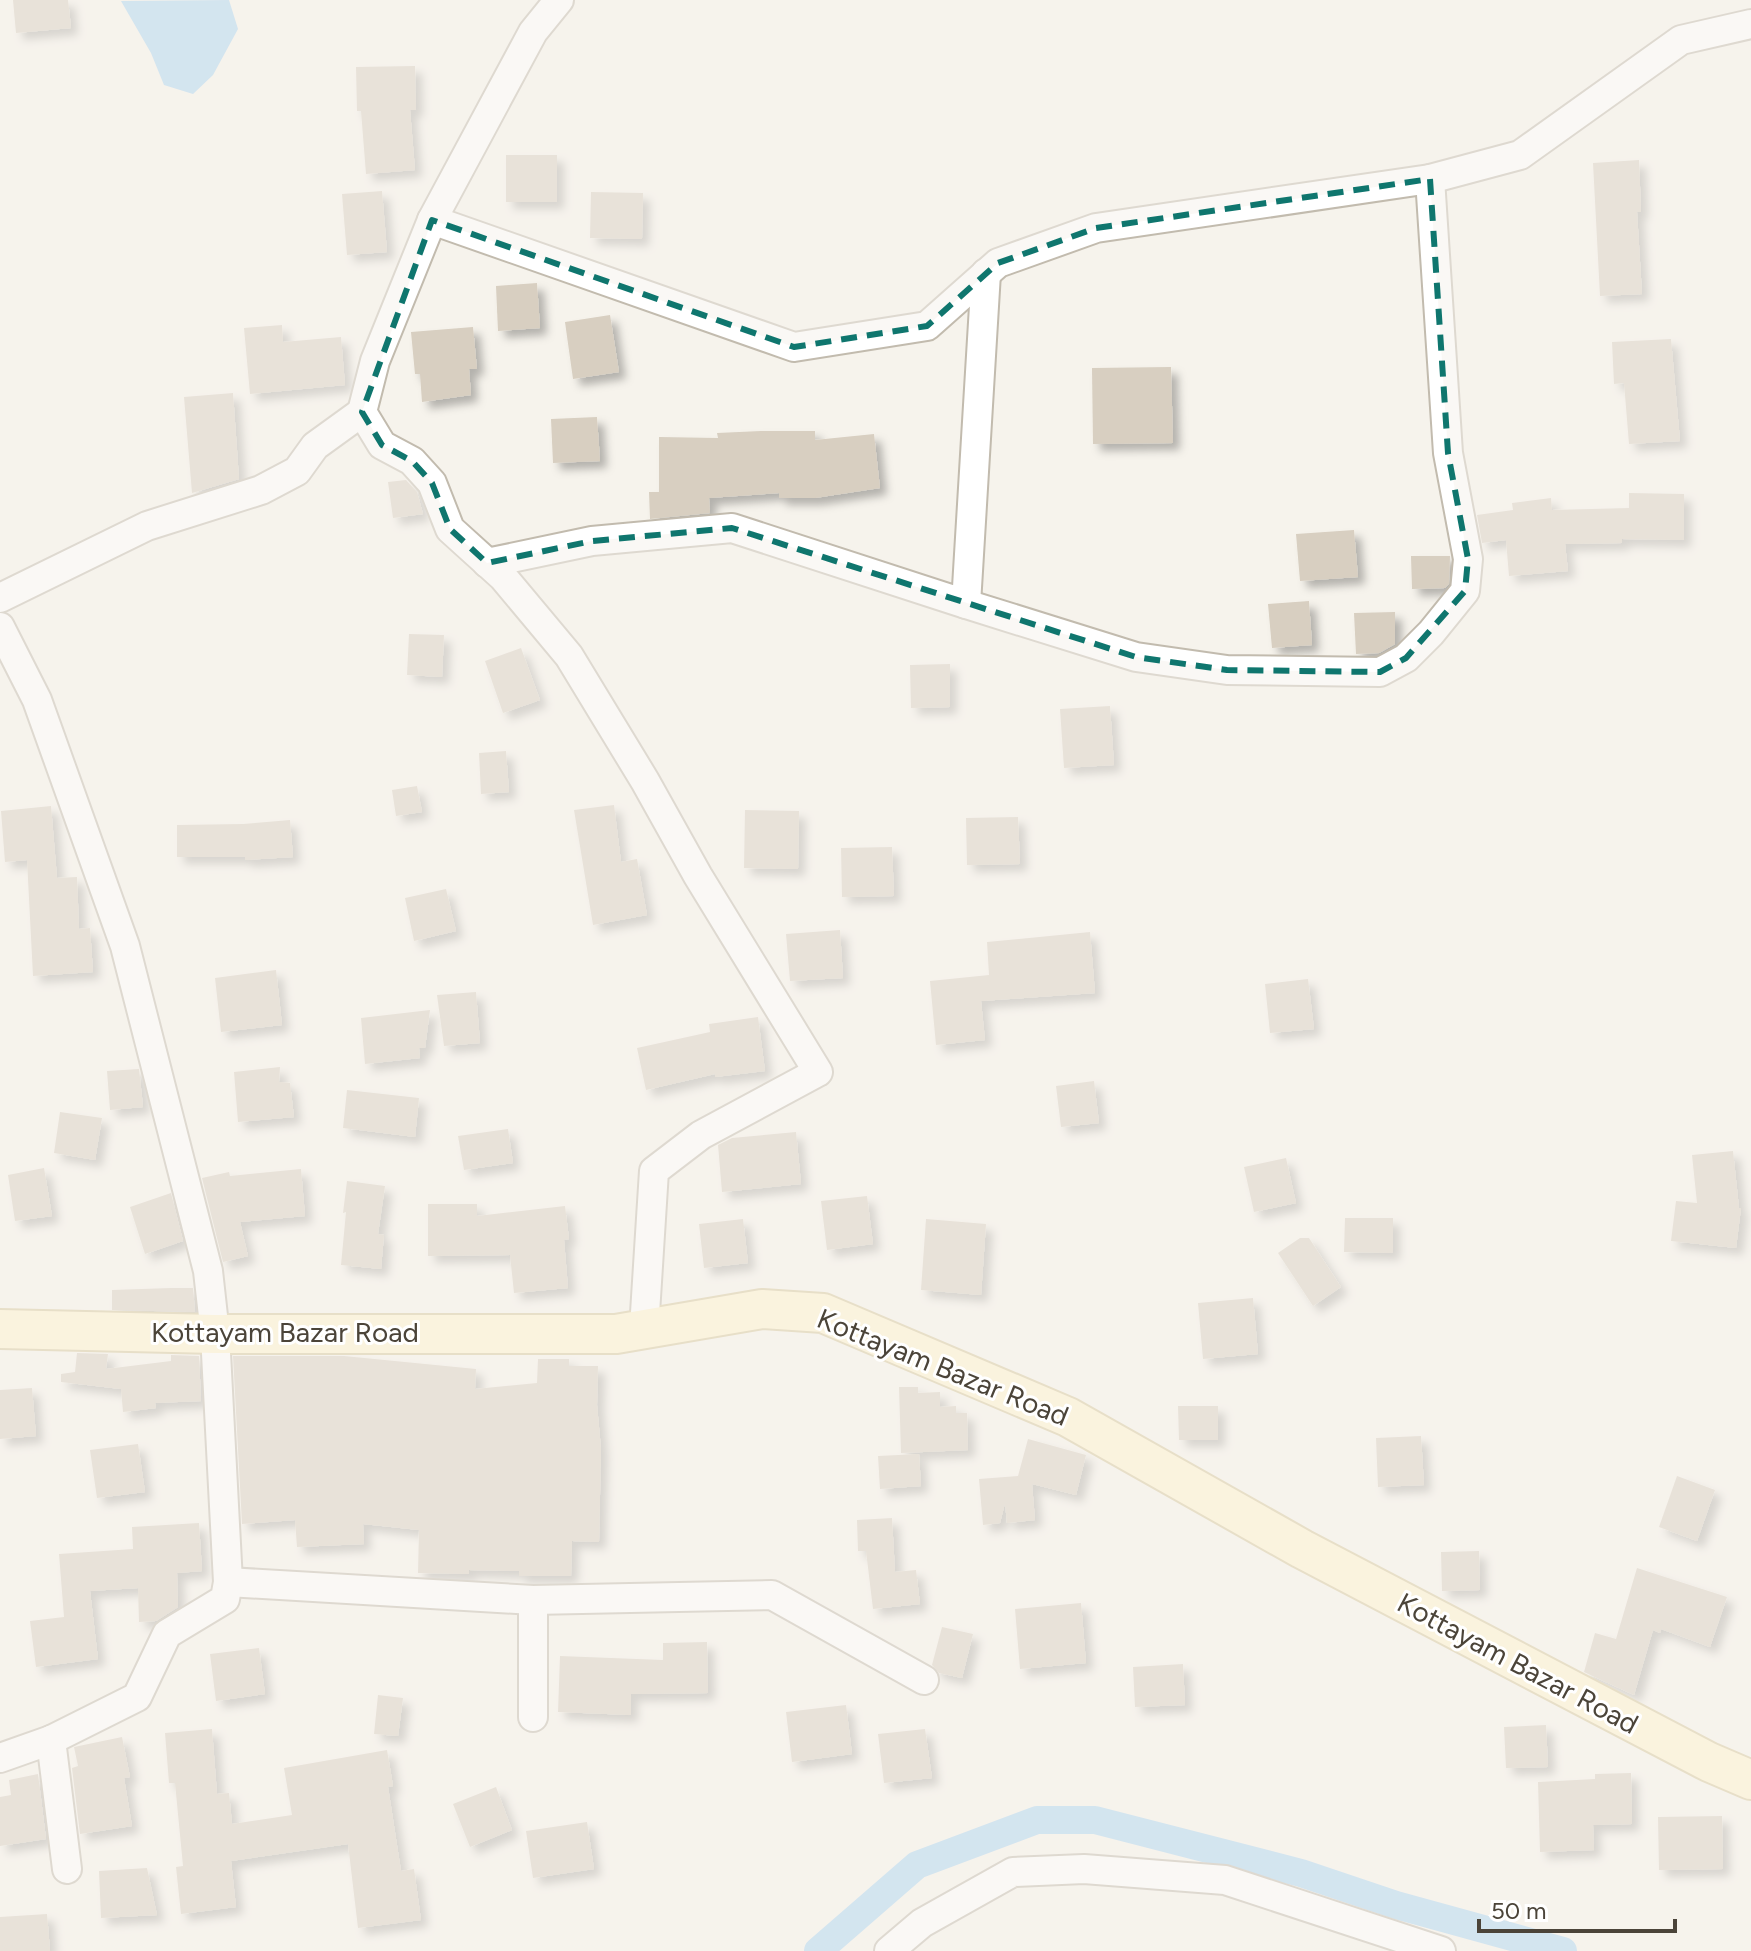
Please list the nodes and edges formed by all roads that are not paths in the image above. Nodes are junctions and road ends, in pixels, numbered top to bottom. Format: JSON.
{"nodes":[{"id":1,"x":559,"y":0,"type":"edge"},
{"id":2,"x":1751,"y":24,"type":"edge"},
{"id":3,"x":1430,"y":179,"type":"junction"},
{"id":4,"x":432,"y":220,"type":"junction"},
{"id":5,"x":986,"y":273,"type":"junction"},
{"id":6,"x":362,"y":412,"type":"junction"},
{"id":7,"x":487,"y":563,"type":"junction"},
{"id":8,"x":0,"y":598,"type":"edge"},
{"id":9,"x":966,"y":604,"type":"junction"},
{"id":10,"x":0,"y":627,"type":"edge"},
{"id":11,"x":0,"y":1329,"type":"edge"},
{"id":12,"x":644,"y":1329,"type":"junction"},
{"id":13,"x":215,"y":1334,"type":"junction"},
{"id":14,"x":228,"y":1582,"type":"junction"},
{"id":15,"x":533,"y":1600,"type":"junction"},
{"id":16,"x":924,"y":1680,"type":"dead end"},
{"id":17,"x":533,"y":1717,"type":"dead end"},
{"id":18,"x":51,"y":1740,"type":"junction"},
{"id":19,"x":0,"y":1758,"type":"edge"},
{"id":20,"x":1751,"y":1780,"type":"edge"},
{"id":21,"x":67,"y":1869,"type":"dead end"},
{"id":22,"x":889,"y":1951,"type":"edge"},
{"id":23,"x":1441,"y":1951,"type":"edge"}],
"edges":[{"from":1,"to":4,"type":"street"},
{"from":2,"to":3,"type":"street"},
{"from":3,"to":5,"type":"street"},
{"from":3,"to":9,"type":"street"},
{"from":4,"to":5,"type":"street"},
{"from":4,"to":6,"type":"street"},
{"from":5,"to":9,"type":"street"},
{"from":6,"to":7,"type":"street"},
{"from":6,"to":8,"type":"street"},
{"from":7,"to":9,"type":"street"},
{"from":7,"to":12,"type":"street"},
{"from":10,"to":13,"type":"street"},
{"from":11,"to":13,"type":"main road","name":"Kottayam Bazar Road"},
{"from":12,"to":13,"type":"main road","name":"Kottayam Bazar Road"},
{"from":12,"to":20,"type":"main road","name":"Kottayam Bazar Road"},
{"from":13,"to":14,"type":"street"},
{"from":14,"to":15,"type":"street"},
{"from":14,"to":18,"type":"street"},
{"from":15,"to":16,"type":"street"},
{"from":15,"to":17,"type":"street"},
{"from":18,"to":19,"type":"street"},
{"from":18,"to":21,"type":"street"},
{"from":22,"to":23,"type":"street"}]}
